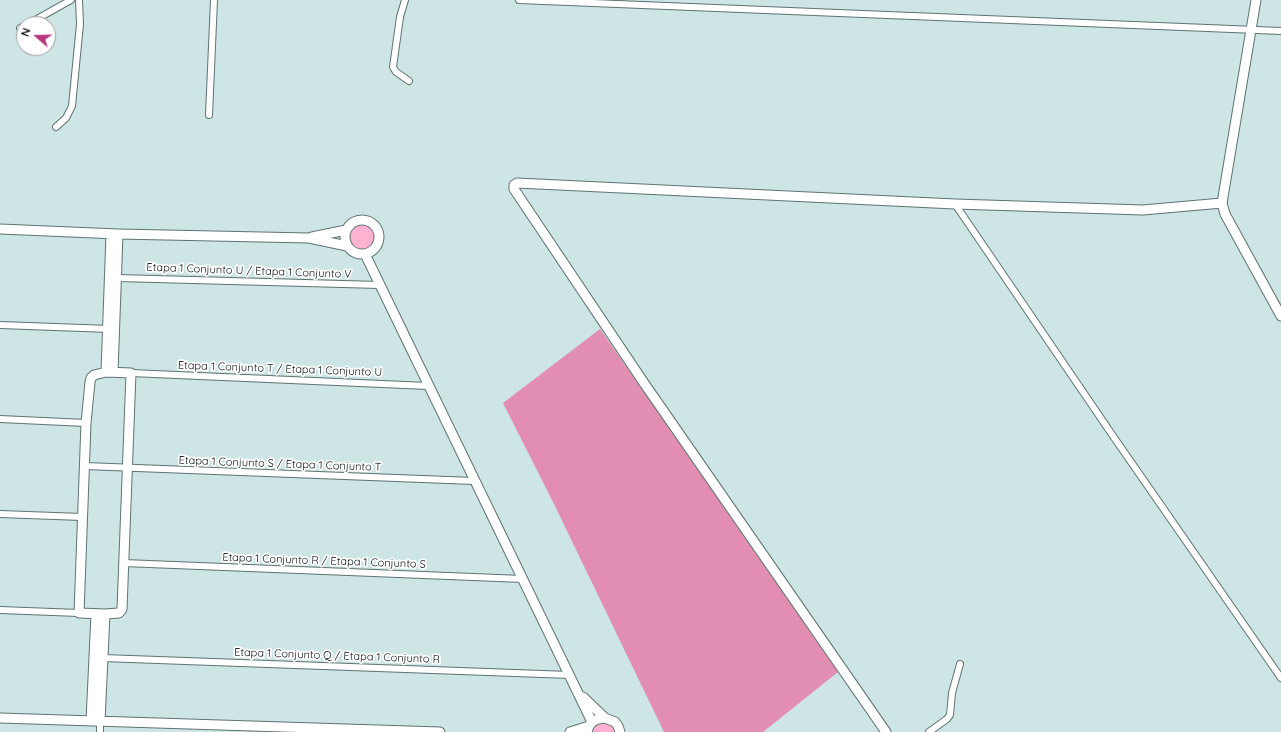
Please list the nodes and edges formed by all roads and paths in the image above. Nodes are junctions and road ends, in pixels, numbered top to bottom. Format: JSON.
{"nodes":[{"id":1,"x":71,"y":0,"type":"edge"},
{"id":2,"x":79,"y":0,"type":"edge"},
{"id":3,"x":214,"y":0,"type":"edge"},
{"id":4,"x":405,"y":0,"type":"edge"},
{"id":5,"x":519,"y":0,"type":"edge"},
{"id":6,"x":1256,"y":0,"type":"edge"},
{"id":7,"x":42,"y":16,"type":"edge"},
{"id":8,"x":1250,"y":30,"type":"junction"},
{"id":9,"x":1281,"y":32,"type":"edge"},
{"id":10,"x":409,"y":81,"type":"dead end"},
{"id":11,"x":209,"y":115,"type":"dead end"},
{"id":12,"x":56,"y":127,"type":"dead end"},
{"id":13,"x":1222,"y":203,"type":"junction"},
{"id":14,"x":955,"y":204,"type":"junction"},
{"id":15,"x":0,"y":229,"type":"edge"},
{"id":16,"x":346,"y":230,"type":"junction"},
{"id":17,"x":115,"y":234,"type":"junction"},
{"id":18,"x":309,"y":238,"type":"junction"},
{"id":19,"x":347,"y":246,"type":"junction"},
{"id":20,"x":365,"y":254,"type":"junction"},
{"id":21,"x":117,"y":278,"type":"junction"},
{"id":22,"x":380,"y":285,"type":"junction"},
{"id":23,"x":1281,"y":316,"type":"edge"},
{"id":24,"x":0,"y":325,"type":"edge"},
{"id":25,"x":111,"y":329,"type":"junction"},
{"id":26,"x":110,"y":372,"type":"junction"},
{"id":27,"x":131,"y":373,"type":"junction"},
{"id":28,"x":428,"y":386,"type":"junction"},
{"id":29,"x":0,"y":419,"type":"edge"},
{"id":30,"x":86,"y":423,"type":"junction"},
{"id":31,"x":85,"y":466,"type":"junction"},
{"id":32,"x":128,"y":468,"type":"junction"},
{"id":33,"x":474,"y":481,"type":"junction"},
{"id":34,"x":0,"y":514,"type":"edge"},
{"id":35,"x":82,"y":517,"type":"junction"},
{"id":36,"x":124,"y":563,"type":"junction"},
{"id":37,"x":522,"y":579,"type":"junction"},
{"id":38,"x":0,"y":610,"type":"edge"},
{"id":39,"x":79,"y":613,"type":"junction"},
{"id":40,"x":101,"y":614,"type":"junction"},
{"id":41,"x":103,"y":658,"type":"junction"},
{"id":42,"x":960,"y":664,"type":"dead end"},
{"id":43,"x":570,"y":675,"type":"junction"},
{"id":44,"x":1281,"y":678,"type":"edge"},
{"id":45,"x":580,"y":694,"type":"junction"},
{"id":46,"x":0,"y":718,"type":"edge"},
{"id":47,"x":605,"y":718,"type":"junction"},
{"id":48,"x":96,"y":721,"type":"junction"},
{"id":49,"x":590,"y":727,"type":"edge"},
{"id":50,"x":100,"y":732,"type":"edge"},
{"id":51,"x":437,"y":732,"type":"edge"},
{"id":52,"x":440,"y":732,"type":"edge"},
{"id":53,"x":570,"y":732,"type":"edge"},
{"id":54,"x":620,"y":732,"type":"edge"},
{"id":55,"x":886,"y":732,"type":"edge"},
{"id":56,"x":929,"y":732,"type":"edge"}],
"edges":[{"from":1,"to":7,"type":"street"},
{"from":2,"to":12,"type":"street"},
{"from":3,"to":11,"type":"street"},
{"from":4,"to":10,"type":"street"},
{"from":5,"to":8,"type":"street"},
{"from":6,"to":8,"type":"street"},
{"from":8,"to":9,"type":"street"},
{"from":8,"to":13,"type":"street"},
{"from":13,"to":14,"type":"street"},
{"from":13,"to":23,"type":"street"},
{"from":14,"to":44,"type":"street"},
{"from":14,"to":55,"type":"street"},
{"from":15,"to":17,"type":"street"},
{"from":16,"to":18,"type":"street"},
{"from":16,"to":19,"type":"street"},
{"from":16,"to":20,"type":"street"},
{"from":17,"to":18,"type":"street"},
{"from":17,"to":21,"type":"street"},
{"from":17,"to":25,"type":"street"},
{"from":18,"to":19,"type":"street"},
{"from":19,"to":20,"type":"street"},
{"from":20,"to":22,"type":"street"},
{"from":21,"to":22,"type":"street","name":"Etapa 1 Conjunto U / Etapa 1 Conjunto V"},
{"from":21,"to":25,"type":"street"},
{"from":22,"to":28,"type":"street"},
{"from":24,"to":25,"type":"street"},
{"from":25,"to":26,"type":"street"},
{"from":26,"to":27,"type":"street"},
{"from":26,"to":30,"type":"street"},
{"from":27,"to":28,"type":"street","name":"Etapa 1 Conjunto T / Etapa 1 Conjunto U"},
{"from":27,"to":32,"type":"street"},
{"from":28,"to":33,"type":"street"},
{"from":29,"to":30,"type":"street"},
{"from":30,"to":31,"type":"street"},
{"from":31,"to":32,"type":"street","name":"Etapa 1 Conjunto S / Etapa 1 Conjunto T"},
{"from":31,"to":35,"type":"street"},
{"from":32,"to":33,"type":"street","name":"Etapa 1 Conjunto S / Etapa 1 Conjunto T"},
{"from":32,"to":36,"type":"street"},
{"from":33,"to":37,"type":"street"},
{"from":34,"to":35,"type":"street"},
{"from":35,"to":39,"type":"street"},
{"from":36,"to":37,"type":"street","name":"Etapa 1 Conjunto R / Etapa 1 Conjunto S"},
{"from":36,"to":40,"type":"street"},
{"from":37,"to":43,"type":"street"},
{"from":38,"to":39,"type":"street"},
{"from":39,"to":40,"type":"street"},
{"from":40,"to":41,"type":"street"},
{"from":40,"to":48,"type":"street"},
{"from":41,"to":43,"type":"street","name":"Etapa 1 Conjunto Q / Etapa 1 Conjunto R"},
{"from":41,"to":48,"type":"street"},
{"from":42,"to":56,"type":"street"},
{"from":43,"to":45,"type":"street"},
{"from":45,"to":47,"type":"street"},
{"from":45,"to":49,"type":"street"},
{"from":46,"to":48,"type":"street"},
{"from":47,"to":49,"type":"street"},
{"from":47,"to":54,"type":"street"},
{"from":48,"to":50,"type":"street"},
{"from":48,"to":51,"type":"street"},
{"from":49,"to":53,"type":"street"},
{"from":51,"to":52,"type":"street"}]}
